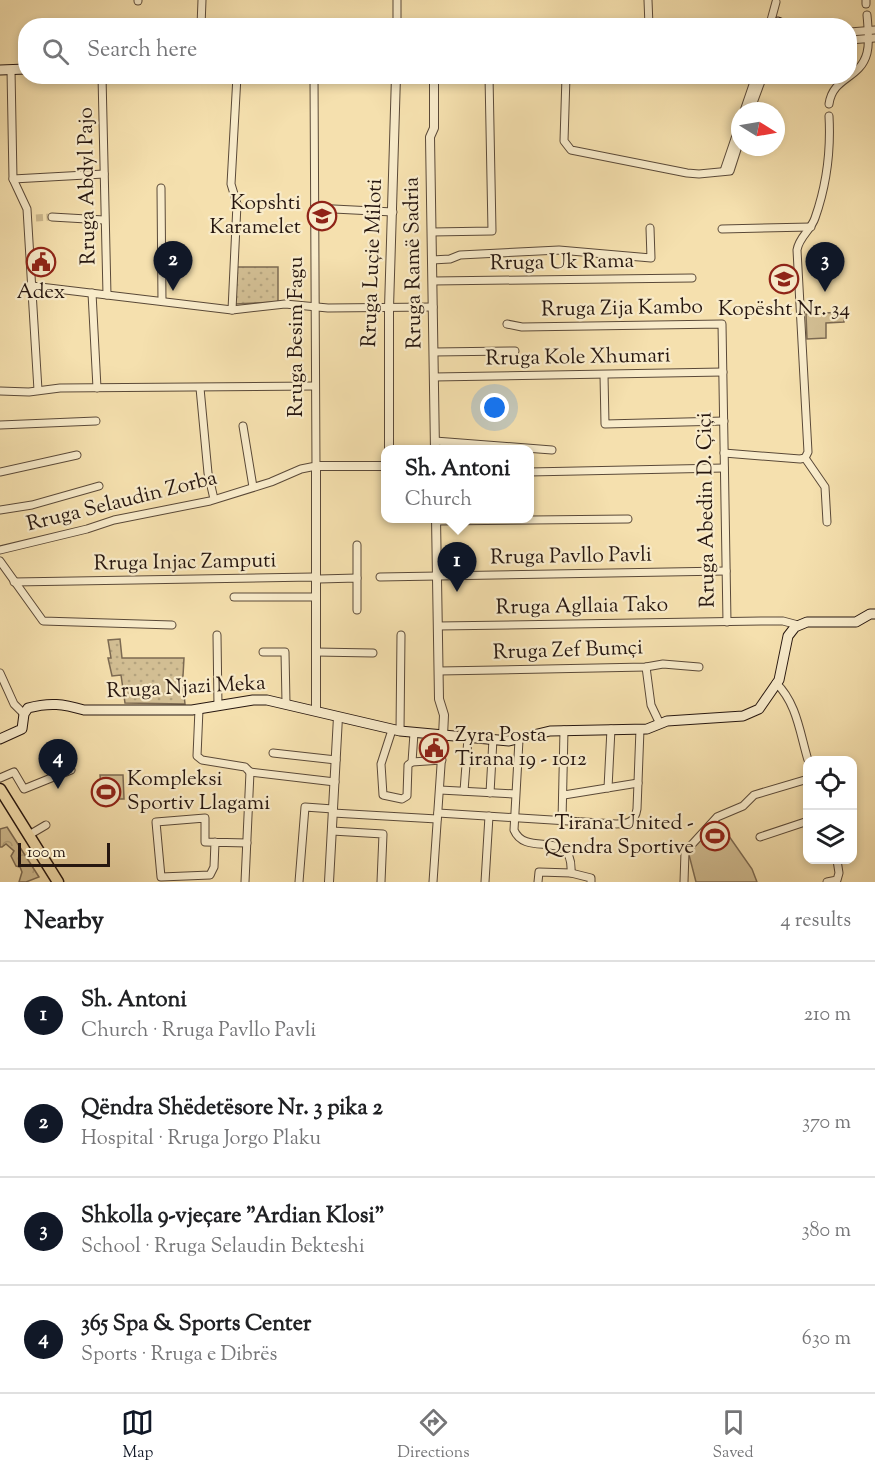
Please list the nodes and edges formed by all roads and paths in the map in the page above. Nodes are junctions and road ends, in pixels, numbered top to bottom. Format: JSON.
{"nodes":[{"id":1,"x":202,"y":0,"type":"edge"},
{"id":2,"x":397,"y":0,"type":"edge"},
{"id":3,"x":648,"y":0,"type":"edge"},
{"id":4,"x":776,"y":5,"type":"dead end"},
{"id":5,"x":867,"y":15,"type":"dead end"},
{"id":6,"x":201,"y":18,"type":"edge"},
{"id":7,"x":397,"y":18,"type":"edge"},
{"id":8,"x":649,"y":18,"type":"edge"},
{"id":9,"x":775,"y":18,"type":"edge"},
{"id":10,"x":857,"y":33,"type":"edge"},
{"id":11,"x":872,"y":34,"type":"edge"},
{"id":12,"x":857,"y":38,"type":"edge"},
{"id":13,"x":0,"y":70,"type":"edge"},
{"id":14,"x":11,"y":70,"type":"junction"},
{"id":15,"x":18,"y":70,"type":"edge"},
{"id":16,"x":857,"y":71,"type":"edge"},
{"id":17,"x":102,"y":84,"type":"edge"},
{"id":18,"x":237,"y":84,"type":"edge"},
{"id":19,"x":314,"y":84,"type":"edge"},
{"id":20,"x":396,"y":84,"type":"edge"},
{"id":21,"x":434,"y":84,"type":"edge"},
{"id":22,"x":489,"y":84,"type":"edge"},
{"id":23,"x":566,"y":84,"type":"edge"},
{"id":24,"x":753,"y":84,"type":"edge"},
{"id":25,"x":760,"y":84,"type":"edge"},
{"id":26,"x":839,"y":84,"type":"edge"},
{"id":27,"x":747,"y":102,"type":"edge"},
{"id":28,"x":753,"y":102,"type":"edge"},
{"id":29,"x":829,"y":104,"type":"dead end"},
{"id":30,"x":830,"y":116,"type":"dead end"},
{"id":31,"x":731,"y":156,"type":"edge"},
{"id":32,"x":733,"y":156,"type":"edge"},
{"id":33,"x":727,"y":171,"type":"junction"},
{"id":34,"x":104,"y":174,"type":"junction"},
{"id":35,"x":13,"y":179,"type":"junction"},
{"id":36,"x":161,"y":188,"type":"dead end"},
{"id":37,"x":314,"y":208,"type":"junction"},
{"id":38,"x":393,"y":212,"type":"junction"},
{"id":39,"x":59,"y":217,"type":"tunnel mouth"},
{"id":40,"x":105,"y":220,"type":"junction"},
{"id":41,"x":811,"y":227,"type":"junction"},
{"id":42,"x":650,"y":228,"type":"dead end"},
{"id":43,"x":722,"y":229,"type":"dead end"},
{"id":44,"x":432,"y":232,"type":"junction"},
{"id":45,"x":432,"y":260,"type":"junction"},
{"id":46,"x":692,"y":278,"type":"dead end"},
{"id":47,"x":433,"y":281,"type":"junction"},
{"id":48,"x":32,"y":286,"type":"junction"},
{"id":49,"x":92,"y":293,"type":"junction"},
{"id":50,"x":107,"y":295,"type":"junction"},
{"id":51,"x":162,"y":301,"type":"junction"},
{"id":52,"x":315,"y":306,"type":"junction"},
{"id":53,"x":433,"y":307,"type":"junction"},
{"id":54,"x":390,"y":308,"type":"junction"},
{"id":55,"x":231,"y":310,"type":"junction"},
{"id":56,"x":507,"y":324,"type":"dead end"},
{"id":57,"x":722,"y":324,"type":"joint"},
{"id":58,"x":515,"y":351,"type":"dead end"},
{"id":59,"x":434,"y":352,"type":"junction"},
{"id":60,"x":723,"y":372,"type":"junction"},
{"id":61,"x":604,"y":375,"type":"junction"},
{"id":62,"x":434,"y":377,"type":"junction"},
{"id":63,"x":315,"y":386,"type":"junction"},
{"id":64,"x":97,"y":388,"type":"junction"},
{"id":65,"x":200,"y":388,"type":"junction"},
{"id":66,"x":38,"y":390,"type":"junction"},
{"id":67,"x":0,"y":391,"type":"edge"},
{"id":68,"x":96,"y":421,"type":"dead end"},
{"id":69,"x":724,"y":421,"type":"junction"},
{"id":70,"x":0,"y":425,"type":"edge"},
{"id":71,"x":243,"y":426,"type":"dead end"},
{"id":72,"x":389,"y":445,"type":"edge"},
{"id":73,"x":435,"y":445,"type":"edge"},
{"id":74,"x":534,"y":449,"type":"edge"},
{"id":75,"x":552,"y":450,"type":"dead end"},
{"id":76,"x":724,"y":453,"type":"junction"},
{"id":77,"x":77,"y":455,"type":"dead end"},
{"id":78,"x":805,"y":458,"type":"junction"},
{"id":79,"x":315,"y":466,"type":"junction"},
{"id":80,"x":381,"y":466,"type":"edge"},
{"id":81,"x":724,"y":468,"type":"junction"},
{"id":82,"x":534,"y":471,"type":"edge"},
{"id":83,"x":0,"y":472,"type":"edge"},
{"id":84,"x":99,"y":486,"type":"dead end"},
{"id":85,"x":253,"y":487,"type":"junction"},
{"id":86,"x":214,"y":499,"type":"junction"},
{"id":87,"x":0,"y":510,"type":"edge"},
{"id":88,"x":534,"y":519,"type":"edge"},
{"id":89,"x":628,"y":519,"type":"dead end"},
{"id":90,"x":827,"y":522,"type":"dead end"},
{"id":91,"x":436,"y":523,"type":"edge"},
{"id":92,"x":357,"y":545,"type":"dead end"},
{"id":93,"x":0,"y":550,"type":"edge"},
{"id":94,"x":0,"y":561,"type":"edge"},
{"id":95,"x":726,"y":571,"type":"junction"},
{"id":96,"x":437,"y":575,"type":"junction"},
{"id":97,"x":380,"y":577,"type":"dead end"},
{"id":98,"x":316,"y":578,"type":"junction"},
{"id":99,"x":357,"y":578,"type":"junction"},
{"id":100,"x":14,"y":582,"type":"junction"},
{"id":101,"x":234,"y":597,"type":"dead end"},
{"id":102,"x":316,"y":597,"type":"junction"},
{"id":103,"x":357,"y":610,"type":"dead end"},
{"id":104,"x":872,"y":614,"type":"edge"},
{"id":105,"x":727,"y":622,"type":"junction"},
{"id":106,"x":172,"y":625,"type":"dead end"},
{"id":107,"x":798,"y":625,"type":"junction"},
{"id":108,"x":438,"y":626,"type":"junction"},
{"id":109,"x":217,"y":635,"type":"dead end"},
{"id":110,"x":401,"y":635,"type":"dead end"},
{"id":111,"x":263,"y":652,"type":"dead end"},
{"id":112,"x":316,"y":652,"type":"junction"},
{"id":113,"x":373,"y":653,"type":"dead end"},
{"id":114,"x":646,"y":667,"type":"junction"},
{"id":115,"x":699,"y":667,"type":"dead end"},
{"id":116,"x":439,"y":671,"type":"junction"},
{"id":117,"x":0,"y":673,"type":"edge"},
{"id":118,"x":776,"y":683,"type":"junction"},
{"id":119,"x":286,"y":703,"type":"junction"},
{"id":120,"x":218,"y":706,"type":"junction"},
{"id":121,"x":199,"y":709,"type":"junction"},
{"id":122,"x":316,"y":710,"type":"junction"},
{"id":123,"x":24,"y":714,"type":"junction"},
{"id":124,"x":338,"y":717,"type":"junction"},
{"id":125,"x":660,"y":724,"type":"junction"},
{"id":126,"x":610,"y":729,"type":"junction"},
{"id":127,"x":640,"y":729,"type":"junction"},
{"id":128,"x":396,"y":730,"type":"junction"},
{"id":129,"x":564,"y":730,"type":"junction"},
{"id":130,"x":414,"y":733,"type":"junction"},
{"id":131,"x":443,"y":736,"type":"junction"},
{"id":132,"x":468,"y":738,"type":"junction"},
{"id":133,"x":0,"y":739,"type":"edge"},
{"id":134,"x":493,"y":739,"type":"junction"},
{"id":135,"x":519,"y":740,"type":"junction"},
{"id":136,"x":273,"y":753,"type":"dead end"},
{"id":137,"x":807,"y":756,"type":"edge"},
{"id":138,"x":336,"y":760,"type":"junction"},
{"id":139,"x":442,"y":760,"type":"junction"},
{"id":140,"x":412,"y":762,"type":"junction"},
{"id":141,"x":71,"y":770,"type":"dead end"},
{"id":142,"x":250,"y":772,"type":"junction"},
{"id":143,"x":0,"y":778,"type":"edge"},
{"id":144,"x":803,"y":780,"type":"edge"},
{"id":145,"x":334,"y":782,"type":"junction"},
{"id":146,"x":638,"y":783,"type":"junction"},
{"id":147,"x":608,"y":788,"type":"junction"},
{"id":148,"x":0,"y":789,"type":"edge"},
{"id":149,"x":440,"y":790,"type":"junction"},
{"id":150,"x":464,"y":791,"type":"junction"},
{"id":151,"x":490,"y":793,"type":"junction"},
{"id":152,"x":515,"y":794,"type":"junction"},
{"id":153,"x":564,"y":795,"type":"junction"},
{"id":154,"x":0,"y":802,"type":"edge"},
{"id":155,"x":333,"y":811,"type":"junction"},
{"id":156,"x":437,"y":816,"type":"junction"},
{"id":157,"x":489,"y":816,"type":"junction"},
{"id":158,"x":513,"y":818,"type":"junction"},
{"id":159,"x":562,"y":821,"type":"junction"},
{"id":160,"x":803,"y":822,"type":"edge"},
{"id":161,"x":46,"y":825,"type":"dead end"},
{"id":162,"x":332,"y":831,"type":"junction"},
{"id":163,"x":29,"y":835,"type":"junction"},
{"id":164,"x":760,"y":837,"type":"dead end"},
{"id":165,"x":215,"y":842,"type":"junction"},
{"id":166,"x":247,"y":843,"type":"junction"},
{"id":167,"x":837,"y":864,"type":"edge"},
{"id":168,"x":571,"y":873,"type":"junction"},
{"id":169,"x":50,"y":882,"type":"edge"},
{"id":170,"x":58,"y":882,"type":"edge"},
{"id":171,"x":244,"y":882,"type":"edge"},
{"id":172,"x":299,"y":882,"type":"edge"},
{"id":173,"x":329,"y":882,"type":"edge"},
{"id":174,"x":381,"y":882,"type":"edge"},
{"id":175,"x":433,"y":882,"type":"edge"},
{"id":176,"x":485,"y":882,"type":"edge"},
{"id":177,"x":538,"y":882,"type":"edge"},
{"id":178,"x":591,"y":882,"type":"edge"},
{"id":179,"x":684,"y":882,"type":"edge"},
{"id":180,"x":827,"y":882,"type":"edge"}],
"edges":[{"from":1,"to":6,"type":"street"},
{"from":2,"to":7,"type":"street"},
{"from":3,"to":8,"type":"street"},
{"from":4,"to":9,"type":"street"},
{"from":5,"to":11,"type":"street"},
{"from":10,"to":11,"type":"street"},
{"from":11,"to":12,"type":"street"},
{"from":11,"to":16,"type":"street"},
{"from":13,"to":14,"type":"main road"},
{"from":14,"to":15,"type":"main road"},
{"from":14,"to":35,"type":"street"},
{"from":17,"to":34,"type":"street","name":"Rruga Abdyl Pajo"},
{"from":18,"to":55,"type":"street"},
{"from":19,"to":37,"type":"street","name":"Rruga Besim Fagu"},
{"from":20,"to":38,"type":"street","name":"Rruga Luçie Miloti"},
{"from":21,"to":44,"type":"street","name":"Rruga Ramë Sadria"},
{"from":22,"to":44,"type":"street"},
{"from":23,"to":33,"type":"street"},
{"from":24,"to":27,"type":"street"},
{"from":25,"to":28,"type":"street"},
{"from":26,"to":29,"type":"street"},
{"from":30,"to":41,"type":"street"},
{"from":31,"to":33,"type":"street"},
{"from":32,"to":33,"type":"street"},
{"from":34,"to":35,"type":"street"},
{"from":34,"to":40,"type":"street","name":"Rruga Abdyl Pajo"},
{"from":35,"to":48,"type":"street"},
{"from":36,"to":51,"type":"street"},
{"from":37,"to":38,"type":"street"},
{"from":37,"to":52,"type":"street","name":"Rruga Besim Fagu"},
{"from":38,"to":54,"type":"street","name":"Rruga Luçie Miloti"},
{"from":39,"to":40,"type":"street"},
{"from":40,"to":50,"type":"street","name":"Rruga Abdyl Pajo"},
{"from":41,"to":43,"type":"street"},
{"from":41,"to":78,"type":"street"},
{"from":42,"to":45,"type":"street"},
{"from":44,"to":45,"type":"street","name":"Rruga Ramë Sadria"},
{"from":45,"to":47,"type":"street","name":"Rruga Ramë Sadria"},
{"from":46,"to":47,"type":"street","name":"Rruga Uk Rama"},
{"from":47,"to":53,"type":"street","name":"Rruga Ramë Sadria"},
{"from":48,"to":49,"type":"street"},
{"from":48,"to":66,"type":"street"},
{"from":49,"to":50,"type":"street"},
{"from":49,"to":64,"type":"street"},
{"from":50,"to":51,"type":"street"},
{"from":51,"to":55,"type":"street"},
{"from":52,"to":54,"type":"street"},
{"from":52,"to":55,"type":"street"},
{"from":52,"to":63,"type":"street","name":"Rruga Besim Fagu"},
{"from":53,"to":54,"type":"street"},
{"from":53,"to":59,"type":"street","name":"Rruga Ramë Sadria"},
{"from":54,"to":72,"type":"street","name":"Rruga Luçie Miloti"},
{"from":56,"to":57,"type":"street","name":"Rruga Zija Kambo"},
{"from":57,"to":60,"type":"street","name":"Rruga Abedin D. Çiçi"},
{"from":58,"to":59,"type":"street"},
{"from":59,"to":62,"type":"street","name":"Rruga Ramë Sadria"},
{"from":60,"to":61,"type":"street","name":"Rruga Kole Xhumari"},
{"from":60,"to":69,"type":"street","name":"Rruga Abedin D. Çiçi"},
{"from":61,"to":62,"type":"street","name":"Rruga Kole Xhumari"},
{"from":61,"to":69,"type":"street"},
{"from":62,"to":73,"type":"street","name":"Rruga Ramë Sadria"},
{"from":63,"to":65,"type":"street"},
{"from":63,"to":79,"type":"street","name":"Rruga Besim Fagu"},
{"from":64,"to":65,"type":"street"},
{"from":64,"to":66,"type":"street"},
{"from":65,"to":86,"type":"street"},
{"from":66,"to":67,"type":"street"},
{"from":68,"to":70,"type":"street"},
{"from":69,"to":76,"type":"street","name":"Rruga Abedin D. Çiçi"},
{"from":71,"to":85,"type":"street"},
{"from":74,"to":75,"type":"street"},
{"from":76,"to":78,"type":"street"},
{"from":76,"to":81,"type":"street","name":"Rruga Abedin D. Çiçi"},
{"from":77,"to":83,"type":"street"},
{"from":78,"to":90,"type":"street"},
{"from":79,"to":80,"type":"street","name":"Rruga Selaudin Zorba"},
{"from":79,"to":85,"type":"street","name":"Rruga Selaudin Zorba"},
{"from":79,"to":98,"type":"street","name":"Rruga Besim Fagu"},
{"from":81,"to":82,"type":"street"},
{"from":81,"to":95,"type":"street","name":"Rruga Abedin D. Çiçi"},
{"from":84,"to":87,"type":"street"},
{"from":85,"to":86,"type":"street","name":"Rruga Selaudin Zorba"},
{"from":86,"to":93,"type":"street","name":"Rruga Selaudin Zorba"},
{"from":88,"to":89,"type":"street"},
{"from":91,"to":96,"type":"street"},
{"from":92,"to":99,"type":"street"},
{"from":94,"to":100,"type":"street"},
{"from":95,"to":96,"type":"street","name":"Rruga Pavllo Pavli"},
{"from":95,"to":105,"type":"street","name":"Rruga Abedin D. Çiçi"},
{"from":96,"to":97,"type":"street","name":"Rruga Pavllo Pavli"},
{"from":96,"to":108,"type":"street"},
{"from":98,"to":99,"type":"street","name":"Rruga Injac Zamputi"},
{"from":98,"to":100,"type":"street","name":"Rruga Injac Zamputi"},
{"from":98,"to":102,"type":"street","name":"Rruga Besim Fagu"},
{"from":99,"to":103,"type":"street"},
{"from":100,"to":106,"type":"street"},
{"from":101,"to":102,"type":"street"},
{"from":102,"to":112,"type":"street","name":"Rruga Besim Fagu"},
{"from":104,"to":107,"type":"main road","name":"Rruga Abedin D. Çiçi"},
{"from":105,"to":107,"type":"street","name":"Rruga Abedin D. Çiçi"},
{"from":105,"to":108,"type":"street","name":"Rruga Agllaia Tako"},
{"from":107,"to":118,"type":"main road","name":"Rruga Njazi Meka"},
{"from":108,"to":116,"type":"street"},
{"from":109,"to":120,"type":"street"},
{"from":110,"to":128,"type":"street"},
{"from":111,"to":119,"type":"street","name":"Rruga Njazi Meka"},
{"from":112,"to":113,"type":"street"},
{"from":112,"to":122,"type":"street","name":"Rruga Besim Fagu"},
{"from":114,"to":115,"type":"street","name":"Rruga Zef Bumçi"},
{"from":114,"to":116,"type":"street","name":"Rruga Zef Bumçi"},
{"from":114,"to":125,"type":"street"},
{"from":116,"to":131,"type":"street"},
{"from":117,"to":123,"type":"street"},
{"from":118,"to":125,"type":"main road","name":"Rruga Njazi Meka"},
{"from":118,"to":137,"type":"street"},
{"from":119,"to":120,"type":"main road","name":"Rruga Njazi Meka"},
{"from":119,"to":122,"type":"main road","name":"Rruga Njazi Meka"},
{"from":120,"to":121,"type":"main road","name":"Rruga Njazi Meka"},
{"from":121,"to":123,"type":"main road","name":"Rruga Njazi Meka"},
{"from":121,"to":142,"type":"street"},
{"from":122,"to":124,"type":"main road","name":"Rruga Njazi Meka"},
{"from":123,"to":133,"type":"main road"},
{"from":124,"to":128,"type":"main road","name":"Rruga Njazi Meka"},
{"from":124,"to":138,"type":"street"},
{"from":125,"to":127,"type":"main road","name":"Rruga Njazi Meka"},
{"from":126,"to":127,"type":"main road","name":"Rruga Njazi Meka"},
{"from":126,"to":129,"type":"main road","name":"Rruga Njazi Meka"},
{"from":126,"to":147,"type":"street"},
{"from":127,"to":146,"type":"street"},
{"from":128,"to":130,"type":"main road","name":"Rruga Njazi Meka"},
{"from":128,"to":140,"type":"street"},
{"from":129,"to":135,"type":"main road","name":"Rruga Njazi Meka"},
{"from":129,"to":153,"type":"street"},
{"from":130,"to":131,"type":"main road","name":"Rruga Njazi Meka"},
{"from":130,"to":140,"type":"street"},
{"from":131,"to":132,"type":"main road","name":"Rruga Njazi Meka"},
{"from":131,"to":139,"type":"street"},
{"from":132,"to":134,"type":"main road","name":"Rruga Njazi Meka"},
{"from":132,"to":150,"type":"street"},
{"from":134,"to":135,"type":"main road","name":"Rruga Njazi Meka"},
{"from":134,"to":151,"type":"street"},
{"from":135,"to":152,"type":"street"},
{"from":136,"to":138,"type":"street"},
{"from":138,"to":145,"type":"street"},
{"from":139,"to":140,"type":"street"},
{"from":139,"to":149,"type":"street"},
{"from":141,"to":143,"type":"street"},
{"from":142,"to":145,"type":"street"},
{"from":142,"to":166,"type":"street"},
{"from":144,"to":179,"type":"street"},
{"from":145,"to":155,"type":"street"},
{"from":146,"to":147,"type":"street"},
{"from":146,"to":159,"type":"street"},
{"from":147,"to":153,"type":"street"},
{"from":148,"to":163,"type":"main road"},
{"from":149,"to":150,"type":"street"},
{"from":149,"to":156,"type":"street"},
{"from":150,"to":151,"type":"street"},
{"from":151,"to":152,"type":"street"},
{"from":152,"to":158,"type":"street"},
{"from":153,"to":159,"type":"street"},
{"from":154,"to":169,"type":"main road"},
{"from":155,"to":156,"type":"street"},
{"from":155,"to":162,"type":"street"},
{"from":155,"to":172,"type":"street"},
{"from":156,"to":157,"type":"street"},
{"from":156,"to":175,"type":"street"},
{"from":157,"to":158,"type":"street"},
{"from":157,"to":176,"type":"street"},
{"from":158,"to":159,"type":"street"},
{"from":158,"to":168,"type":"street"},
{"from":160,"to":164,"type":"street"},
{"from":161,"to":163,"type":"street"},
{"from":162,"to":173,"type":"street"},
{"from":162,"to":174,"type":"street"},
{"from":163,"to":170,"type":"main road"},
{"from":165,"to":165,"type":"street"},
{"from":165,"to":166,"type":"street"},
{"from":166,"to":171,"type":"street"},
{"from":167,"to":180,"type":"street"},
{"from":168,"to":177,"type":"street"},
{"from":168,"to":178,"type":"street"}]}
